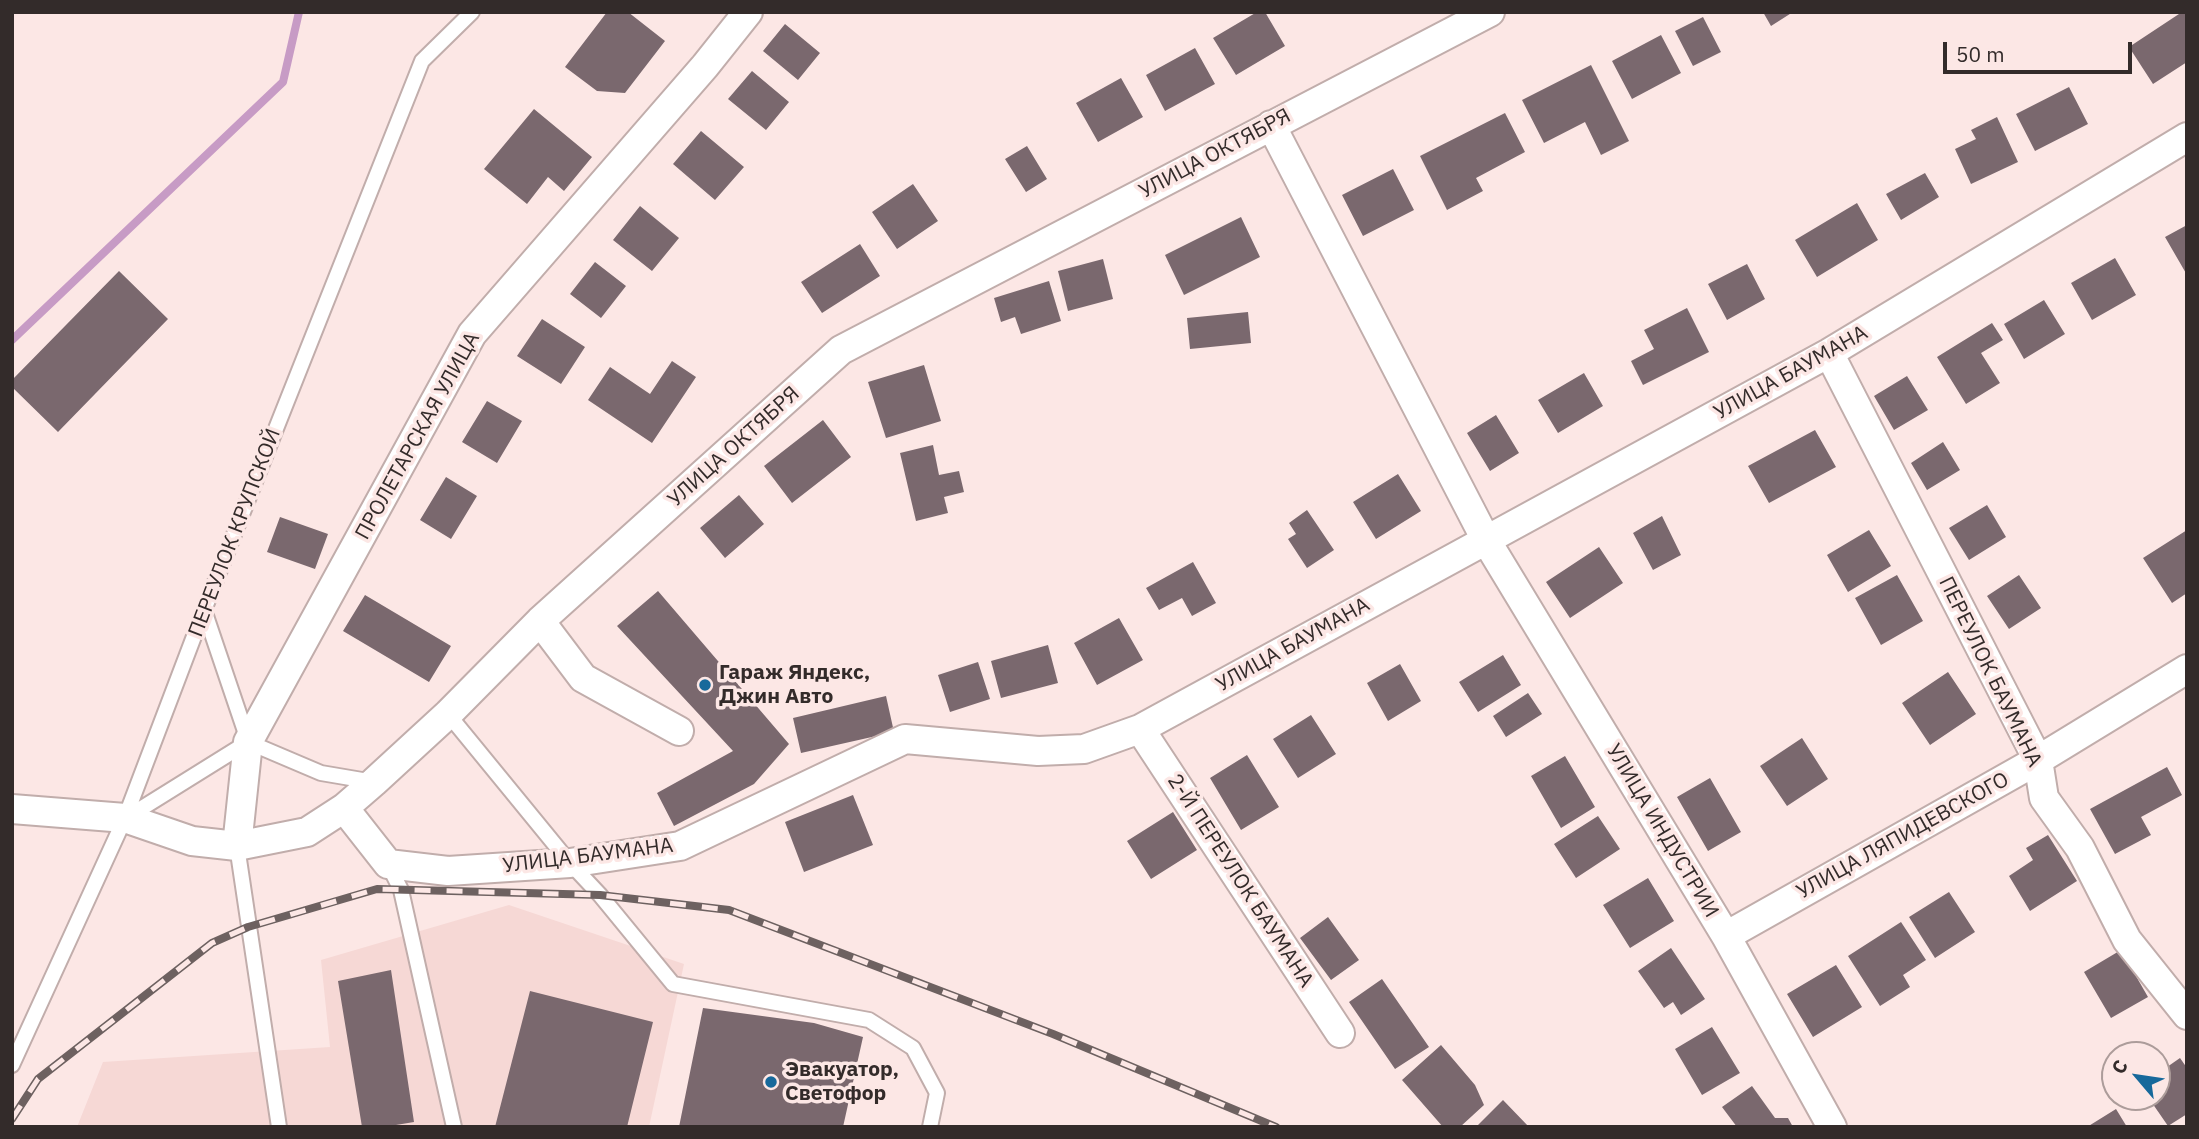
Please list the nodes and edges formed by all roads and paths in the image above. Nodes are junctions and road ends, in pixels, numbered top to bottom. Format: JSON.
{"nodes":[{"id":1,"x":472,"y":12,"type":"edge"},
{"id":2,"x":748,"y":12,"type":"edge"},
{"id":3,"x":1490,"y":12,"type":"edge"},
{"id":4,"x":1271,"y":125,"type":"junction"},
{"id":5,"x":2187,"y":137,"type":"edge"},
{"id":6,"x":1829,"y":353,"type":"junction"},
{"id":7,"x":1486,"y":540,"type":"junction"},
{"id":8,"x":204,"y":610,"type":"junction"},
{"id":9,"x":540,"y":621,"type":"junction"},
{"id":10,"x":2187,"y":669,"type":"edge"},
{"id":11,"x":448,"y":714,"type":"junction"},
{"id":12,"x":1140,"y":729,"type":"junction"},
{"id":13,"x":679,"y":731,"type":"dead end"},
{"id":14,"x":248,"y":741,"type":"junction"},
{"id":15,"x":2038,"y":760,"type":"junction"},
{"id":16,"x":374,"y":782,"type":"junction"},
{"id":17,"x":344,"y":808,"type":"junction"},
{"id":18,"x":12,"y":809,"type":"edge"},
{"id":19,"x":125,"y":818,"type":"junction"},
{"id":20,"x":237,"y":846,"type":"junction"},
{"id":21,"x":570,"y":863,"type":"junction"},
{"id":22,"x":388,"y":864,"type":"junction"},
{"id":23,"x":1726,"y":936,"type":"junction"},
{"id":24,"x":2187,"y":1014,"type":"edge"},
{"id":25,"x":1340,"y":1033,"type":"dead end"},
{"id":26,"x":12,"y":1065,"type":"edge"},
{"id":27,"x":279,"y":1127,"type":"edge"},
{"id":28,"x":454,"y":1127,"type":"edge"},
{"id":29,"x":930,"y":1127,"type":"edge"},
{"id":30,"x":1832,"y":1127,"type":"edge"}],
"edges":[{"from":1,"to":8,"type":"lane","name":"ПЕРЕУЛОК КРУПСКОЙ"},
{"from":2,"to":14,"type":"street","name":"ПРОЛЕТАРСКАЯ УЛИЦА"},
{"from":3,"to":4,"type":"street","name":"УЛИЦА ОКТЯБРЯ"},
{"from":4,"to":7,"type":"street","name":"УЛИЦА ИНДУСТРИИ"},
{"from":4,"to":9,"type":"street","name":"УЛИЦА ОКТЯБРЯ"},
{"from":5,"to":6,"type":"street","name":"УЛИЦА БАУМАНА"},
{"from":6,"to":7,"type":"street","name":"УЛИЦА БАУМАНА"},
{"from":6,"to":15,"type":"street","name":"ПЕРЕУЛОК БАУМАНА"},
{"from":7,"to":12,"type":"street","name":"УЛИЦА БАУМАНА"},
{"from":7,"to":23,"type":"street","name":"УЛИЦА ИНДУСТРИИ"},
{"from":8,"to":14,"type":"lane"},
{"from":8,"to":19,"type":"lane","name":"ПЕРЕУЛОК КРУПСКОЙ"},
{"from":9,"to":11,"type":"street","name":"УЛИЦА ОКТЯБРЯ"},
{"from":9,"to":13,"type":"street"},
{"from":10,"to":15,"type":"street","name":"УЛИЦА ЛЯПИДЕВСКОГО"},
{"from":11,"to":16,"type":"street","name":"УЛИЦА ОКТЯБРЯ"},
{"from":11,"to":21,"type":"lane"},
{"from":12,"to":21,"type":"street","name":"УЛИЦА БАУМАНА"},
{"from":12,"to":25,"type":"street","name":"2-Й ПЕРЕУЛОК БАУМАНА"},
{"from":14,"to":16,"type":"lane"},
{"from":14,"to":19,"type":"lane"},
{"from":14,"to":20,"type":"street","name":"ПРОЛЕТАРСКАЯ УЛИЦА"},
{"from":15,"to":23,"type":"street","name":"УЛИЦА ЛЯПИДЕВСКОГО"},
{"from":15,"to":24,"type":"street","name":"ПЕРЕУЛОК БАУМАНА"},
{"from":16,"to":17,"type":"street","name":"УЛИЦА ОКТЯБРЯ"},
{"from":17,"to":20,"type":"street","name":"УЛИЦА ОКТЯБРЯ"},
{"from":17,"to":22,"type":"street"},
{"from":18,"to":19,"type":"street","name":"УЛИЦА ОКТЯБРЯ"},
{"from":19,"to":20,"type":"street","name":"УЛИЦА ОКТЯБРЯ"},
{"from":19,"to":26,"type":"lane","name":"ПЕРЕУЛОК КРУПСКОЙ"},
{"from":20,"to":27,"type":"lane"},
{"from":21,"to":22,"type":"street","name":"УЛИЦА БАУМАНА"},
{"from":21,"to":29,"type":"lane"},
{"from":22,"to":28,"type":"lane"},
{"from":23,"to":30,"type":"street","name":"УЛИЦА ИНДУСТРИИ"}]}
